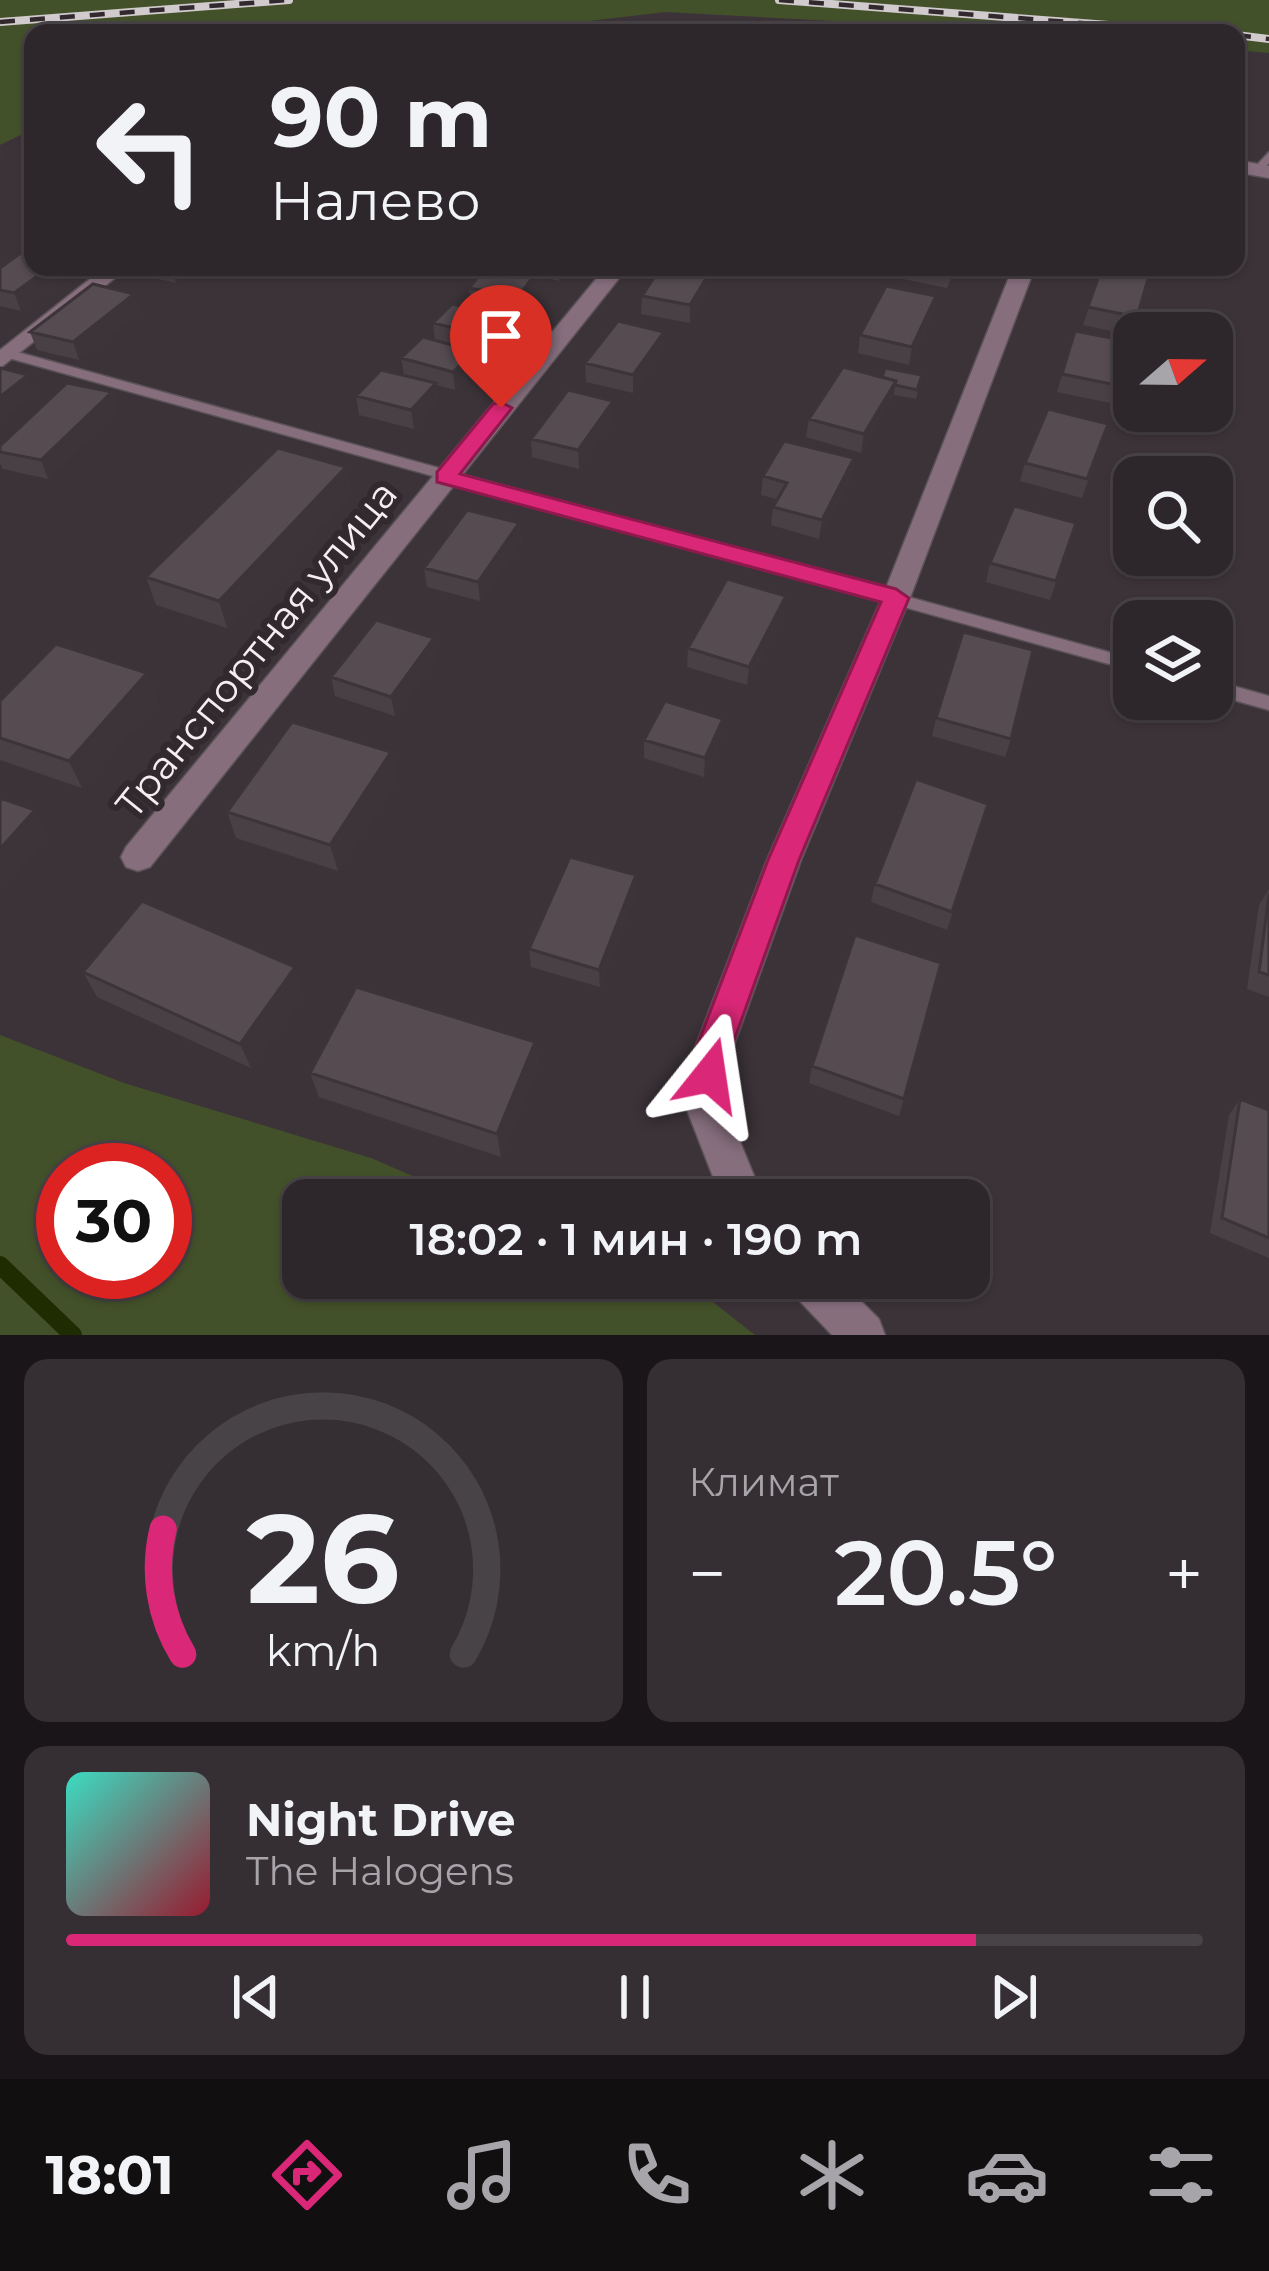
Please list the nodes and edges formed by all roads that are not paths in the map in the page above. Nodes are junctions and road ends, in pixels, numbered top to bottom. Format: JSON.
{"nodes":[{"id":1,"x":106,"y":276,"type":"edge"},
{"id":2,"x":610,"y":276,"type":"edge"},
{"id":3,"x":1021,"y":276,"type":"edge"},
{"id":4,"x":5,"y":357,"type":"edge"},
{"id":5,"x":445,"y":477,"type":"junction"},
{"id":6,"x":896,"y":598,"type":"junction"},
{"id":7,"x":1113,"y":659,"type":"edge"},
{"id":8,"x":1233,"y":693,"type":"edge"},
{"id":9,"x":1269,"y":703,"type":"edge"},
{"id":10,"x":138,"y":856,"type":"dead end"},
{"id":11,"x":735,"y":1179,"type":"edge"},
{"id":12,"x":828,"y":1299,"type":"edge"},
{"id":13,"x":863,"y":1335,"type":"edge"}],
"edges":[{"from":1,"to":4,"type":"street"},
{"from":2,"to":5,"type":"street","name":"Транспортная улица"},
{"from":3,"to":6,"type":"street"},
{"from":4,"to":5,"type":"lane"},
{"from":5,"to":6,"type":"lane"},
{"from":5,"to":10,"type":"street","name":"Транспортная улица"},
{"from":6,"to":7,"type":"lane"},
{"from":6,"to":11,"type":"street"},
{"from":8,"to":9,"type":"lane"},
{"from":12,"to":13,"type":"street"}]}
